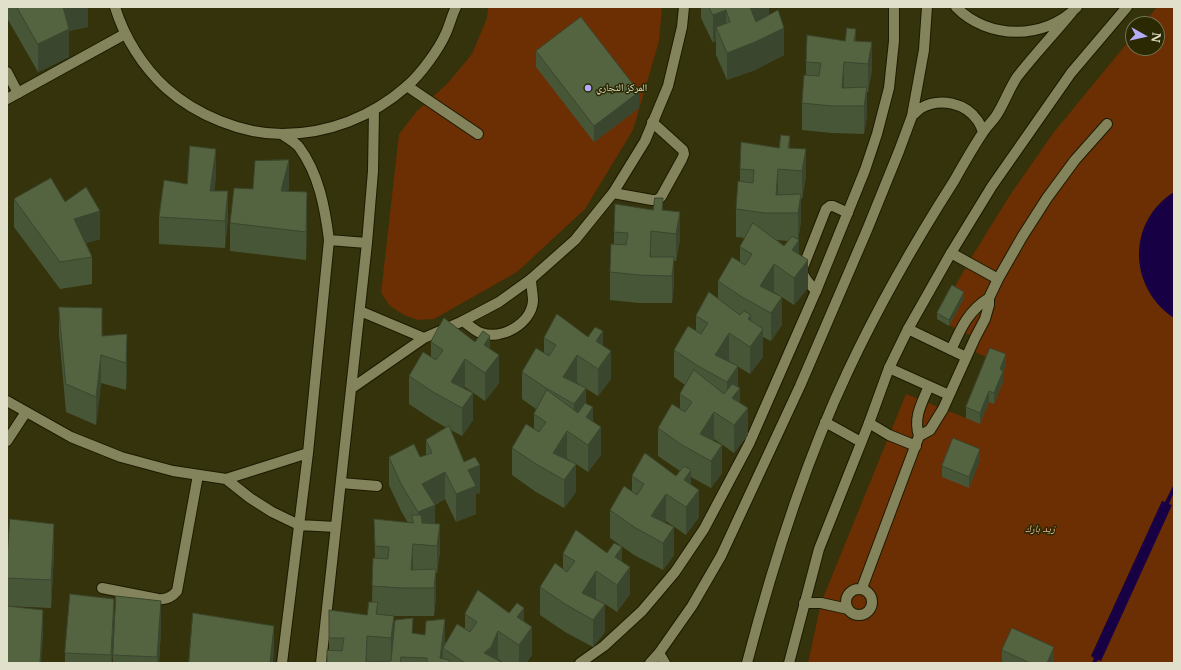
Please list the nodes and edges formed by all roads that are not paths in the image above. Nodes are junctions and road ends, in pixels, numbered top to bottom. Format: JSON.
{"nodes":[{"id":1,"x":115,"y":7,"type":"edge"},
{"id":2,"x":456,"y":7,"type":"edge"},
{"id":3,"x":684,"y":7,"type":"edge"},
{"id":4,"x":894,"y":7,"type":"edge"},
{"id":5,"x":927,"y":7,"type":"edge"},
{"id":6,"x":956,"y":7,"type":"edge"},
{"id":7,"x":1127,"y":7,"type":"edge"},
{"id":8,"x":1074,"y":10,"type":"edge"},
{"id":9,"x":125,"y":34,"type":"junction"},
{"id":10,"x":7,"y":72,"type":"edge"},
{"id":11,"x":407,"y":86,"type":"junction"},
{"id":12,"x":18,"y":93,"type":"junction"},
{"id":13,"x":7,"y":99,"type":"edge"},
{"id":14,"x":374,"y":110,"type":"junction"},
{"id":15,"x":912,"y":116,"type":"junction"},
{"id":16,"x":652,"y":122,"type":"junction"},
{"id":17,"x":1107,"y":124,"type":"dead end"},
{"id":18,"x":983,"y":132,"type":"junction"},
{"id":19,"x":282,"y":134,"type":"junction"},
{"id":20,"x":478,"y":134,"type":"dead end"},
{"id":21,"x":613,"y":193,"type":"junction"},
{"id":22,"x":848,"y":213,"type":"junction"},
{"id":23,"x":329,"y":240,"type":"junction"},
{"id":24,"x":367,"y":243,"type":"junction"},
{"id":25,"x":951,"y":253,"type":"junction"},
{"id":26,"x":531,"y":279,"type":"junction"},
{"id":27,"x":998,"y":279,"type":"junction"},
{"id":28,"x":816,"y":291,"type":"junction"},
{"id":29,"x":989,"y":298,"type":"junction"},
{"id":30,"x":360,"y":311,"type":"junction"},
{"id":31,"x":463,"y":321,"type":"junction"},
{"id":32,"x":908,"y":329,"type":"junction"},
{"id":33,"x":424,"y":338,"type":"junction"},
{"id":34,"x":951,"y":350,"type":"junction"},
{"id":35,"x":966,"y":357,"type":"junction"},
{"id":36,"x":888,"y":368,"type":"junction"},
{"id":37,"x":929,"y":386,"type":"junction"},
{"id":38,"x":352,"y":388,"type":"junction"},
{"id":39,"x":949,"y":395,"type":"junction"},
{"id":40,"x":7,"y":400,"type":"edge"},
{"id":41,"x":26,"y":412,"type":"junction"},
{"id":42,"x":825,"y":422,"type":"junction"},
{"id":43,"x":869,"y":423,"type":"junction"},
{"id":44,"x":7,"y":441,"type":"edge"},
{"id":45,"x":918,"y":441,"type":"junction"},
{"id":46,"x":860,"y":442,"type":"junction"},
{"id":47,"x":308,"y":454,"type":"junction"},
{"id":48,"x":198,"y":475,"type":"junction"},
{"id":49,"x":226,"y":479,"type":"junction"},
{"id":50,"x":341,"y":483,"type":"junction"},
{"id":51,"x":378,"y":486,"type":"dead end"},
{"id":52,"x":299,"y":525,"type":"junction"},
{"id":53,"x":336,"y":527,"type":"junction"},
{"id":54,"x":102,"y":588,"type":"dead end"},
{"id":55,"x":862,"y":588,"type":"junction"},
{"id":56,"x":804,"y":603,"type":"junction"},
{"id":57,"x":848,"y":609,"type":"junction"},
{"id":58,"x":659,"y":653,"type":"junction"},
{"id":59,"x":282,"y":663,"type":"edge"},
{"id":60,"x":321,"y":663,"type":"edge"},
{"id":61,"x":580,"y":663,"type":"edge"},
{"id":62,"x":650,"y":663,"type":"edge"},
{"id":63,"x":665,"y":663,"type":"edge"},
{"id":64,"x":747,"y":663,"type":"edge"},
{"id":65,"x":789,"y":663,"type":"edge"}],
"edges":[{"from":1,"to":9,"type":"street"},
{"from":2,"to":11,"type":"street"},
{"from":3,"to":16,"type":"street"},
{"from":4,"to":22,"type":"street"},
{"from":5,"to":15,"type":"street"},
{"from":6,"to":8,"type":"street"},
{"from":7,"to":25,"type":"street"},
{"from":8,"to":18,"type":"street"},
{"from":9,"to":12,"type":"street"},
{"from":9,"to":19,"type":"street"},
{"from":10,"to":12,"type":"street"},
{"from":11,"to":14,"type":"street"},
{"from":11,"to":20,"type":"street"},
{"from":12,"to":13,"type":"street"},
{"from":14,"to":19,"type":"street"},
{"from":14,"to":24,"type":"street"},
{"from":15,"to":18,"type":"street"},
{"from":15,"to":58,"type":"street"},
{"from":16,"to":21,"type":"street"},
{"from":16,"to":21,"type":"street"},
{"from":17,"to":27,"type":"street"},
{"from":18,"to":42,"type":"street"},
{"from":19,"to":23,"type":"street"},
{"from":21,"to":26,"type":"street"},
{"from":22,"to":28,"type":"street"},
{"from":22,"to":28,"type":"street"},
{"from":23,"to":24,"type":"street"},
{"from":23,"to":47,"type":"street"},
{"from":24,"to":30,"type":"street"},
{"from":25,"to":27,"type":"street"},
{"from":25,"to":32,"type":"street"},
{"from":26,"to":31,"type":"street"},
{"from":26,"to":31,"type":"street"},
{"from":27,"to":29,"type":"street"},
{"from":28,"to":61,"type":"street"},
{"from":29,"to":34,"type":"street"},
{"from":29,"to":35,"type":"street"},
{"from":30,"to":33,"type":"street"},
{"from":30,"to":38,"type":"street"},
{"from":31,"to":33,"type":"street"},
{"from":32,"to":34,"type":"street"},
{"from":32,"to":36,"type":"street"},
{"from":33,"to":38,"type":"street"},
{"from":34,"to":35,"type":"street"},
{"from":35,"to":39,"type":"street"},
{"from":36,"to":37,"type":"street"},
{"from":36,"to":43,"type":"street"},
{"from":37,"to":39,"type":"street"},
{"from":37,"to":45,"type":"street"},
{"from":38,"to":50,"type":"street"},
{"from":39,"to":45,"type":"street"},
{"from":40,"to":41,"type":"street"},
{"from":41,"to":44,"type":"street"},
{"from":41,"to":48,"type":"street"},
{"from":42,"to":46,"type":"street"},
{"from":42,"to":64,"type":"street"},
{"from":43,"to":45,"type":"street"},
{"from":43,"to":46,"type":"street"},
{"from":45,"to":55,"type":"street"},
{"from":46,"to":56,"type":"street"},
{"from":47,"to":49,"type":"street"},
{"from":47,"to":52,"type":"street"},
{"from":48,"to":49,"type":"street"},
{"from":48,"to":54,"type":"street"},
{"from":49,"to":52,"type":"street"},
{"from":50,"to":51,"type":"street"},
{"from":50,"to":53,"type":"street"},
{"from":52,"to":53,"type":"street"},
{"from":52,"to":59,"type":"street"},
{"from":53,"to":60,"type":"street"},
{"from":55,"to":57,"type":"street"},
{"from":55,"to":57,"type":"street"},
{"from":56,"to":57,"type":"street"},
{"from":56,"to":65,"type":"street"},
{"from":58,"to":62,"type":"street"},
{"from":58,"to":63,"type":"street"}]}
